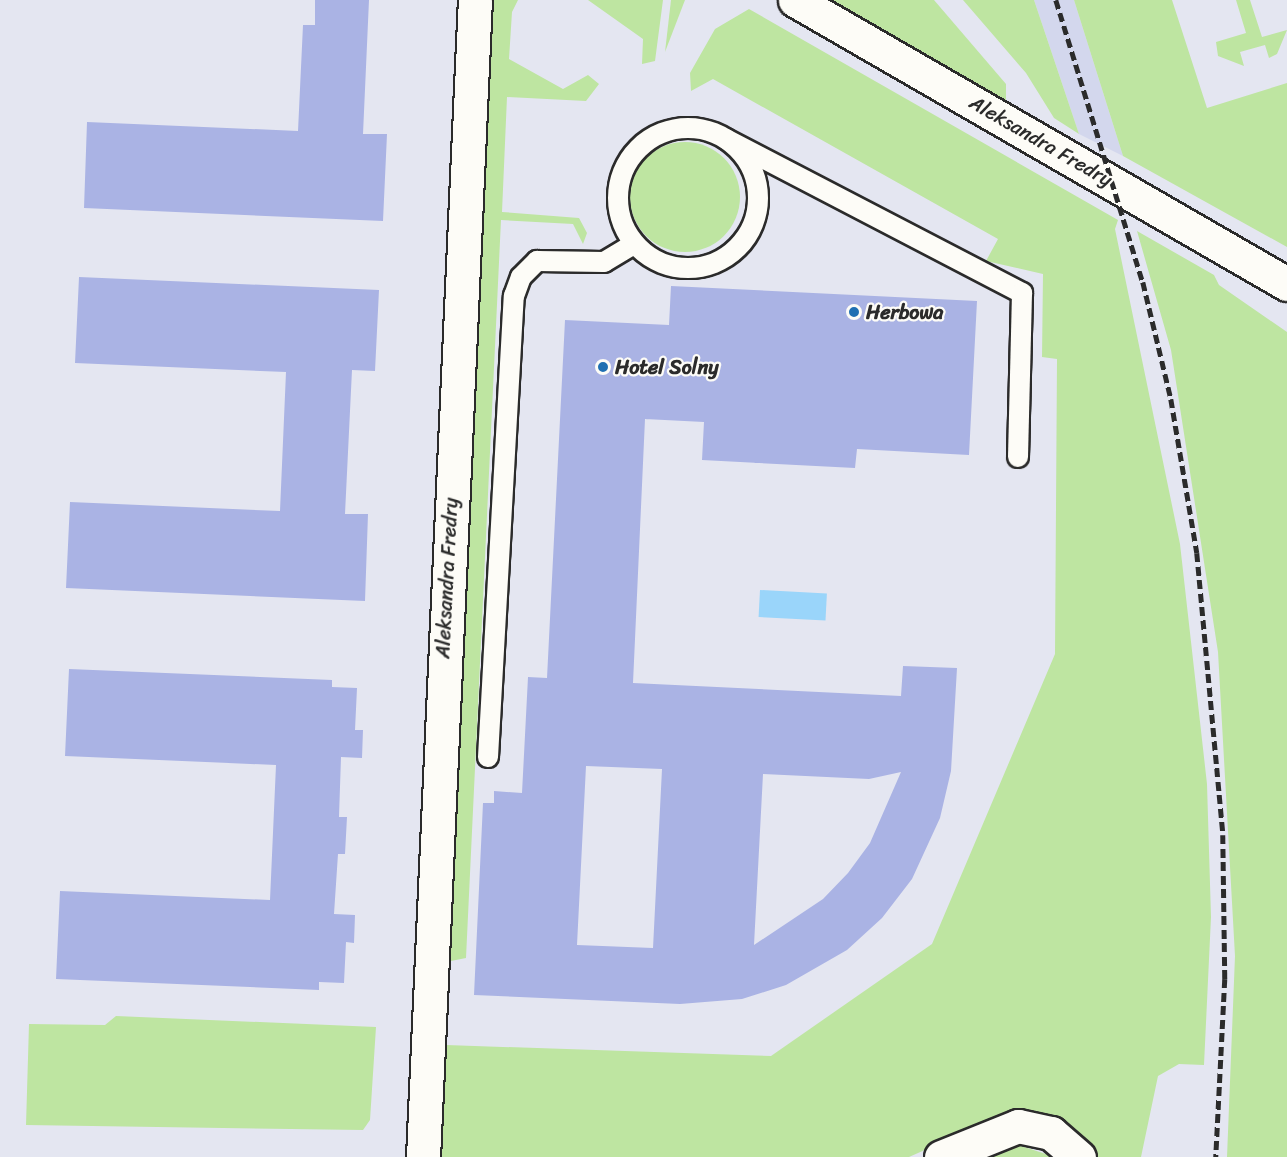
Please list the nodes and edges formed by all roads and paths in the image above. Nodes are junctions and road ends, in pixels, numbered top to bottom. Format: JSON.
{"nodes":[{"id":1,"x":475,"y":0,"type":"edge"},
{"id":2,"x":795,"y":0,"type":"edge"},
{"id":3,"x":726,"y":139,"type":"junction"},
{"id":4,"x":634,"y":244,"type":"junction"},
{"id":5,"x":1287,"y":284,"type":"edge"},
{"id":6,"x":1018,"y":457,"type":"dead end"},
{"id":7,"x":488,"y":757,"type":"dead end"},
{"id":8,"x":423,"y":1157,"type":"edge"},
{"id":9,"x":941,"y":1157,"type":"edge"},
{"id":10,"x":1079,"y":1157,"type":"edge"}],
"edges":[{"from":1,"to":8,"type":"street","name":"Aleksandra Fredry"},
{"from":2,"to":5,"type":"street","name":"Aleksandra Fredry"},
{"from":3,"to":4,"type":"lane"},
{"from":3,"to":4,"type":"lane"},
{"from":3,"to":6,"type":"lane"},
{"from":4,"to":7,"type":"lane"},
{"from":9,"to":10,"type":"street"}]}
